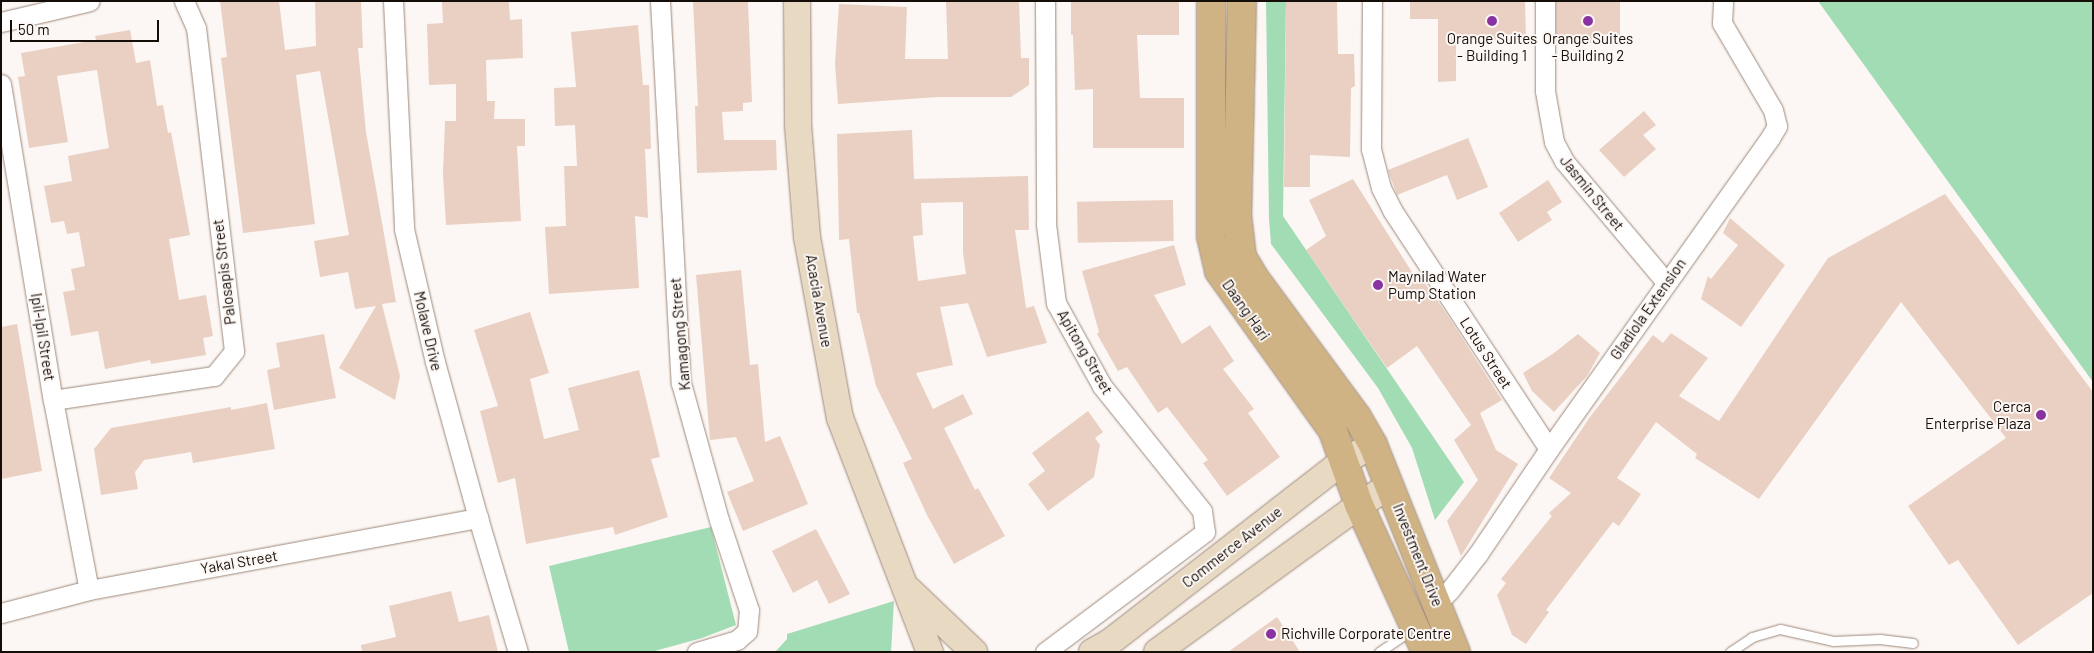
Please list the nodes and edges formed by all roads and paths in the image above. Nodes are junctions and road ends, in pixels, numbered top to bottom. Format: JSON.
{"nodes":[{"id":1,"x":90,"y":1,"type":"edge"},
{"id":2,"x":184,"y":1,"type":"edge"},
{"id":3,"x":393,"y":1,"type":"edge"},
{"id":4,"x":660,"y":1,"type":"edge"},
{"id":5,"x":797,"y":1,"type":"edge"},
{"id":6,"x":1045,"y":1,"type":"edge"},
{"id":7,"x":1211,"y":1,"type":"edge"},
{"id":8,"x":1242,"y":1,"type":"edge"},
{"id":9,"x":1372,"y":1,"type":"edge"},
{"id":10,"x":1545,"y":1,"type":"edge"},
{"id":11,"x":1723,"y":1,"type":"edge"},
{"id":12,"x":1,"y":22,"type":"edge"},
{"id":13,"x":1,"y":84,"type":"edge"},
{"id":14,"x":1666,"y":282,"type":"junction"},
{"id":15,"x":53,"y":400,"type":"junction"},
{"id":16,"x":1373,"y":445,"type":"junction"},
{"id":17,"x":1549,"y":449,"type":"junction"},
{"id":18,"x":1342,"y":462,"type":"junction"},
{"id":19,"x":1390,"y":486,"type":"junction"},
{"id":20,"x":1359,"y":505,"type":"junction"},
{"id":21,"x":478,"y":518,"type":"junction"},
{"id":22,"x":88,"y":590,"type":"junction"},
{"id":23,"x":910,"y":599,"type":"junction"},
{"id":24,"x":1437,"y":603,"type":"junction"},
{"id":25,"x":1,"y":613,"type":"edge"},
{"id":26,"x":1421,"y":641,"type":"edge"},
{"id":27,"x":1913,"y":643,"type":"dead end"},
{"id":28,"x":518,"y":652,"type":"edge"},
{"id":29,"x":697,"y":652,"type":"edge"},
{"id":30,"x":908,"y":652,"type":"edge"},
{"id":31,"x":930,"y":652,"type":"edge"},
{"id":32,"x":974,"y":652,"type":"edge"},
{"id":33,"x":1045,"y":652,"type":"edge"},
{"id":34,"x":1092,"y":652,"type":"edge"},
{"id":35,"x":1157,"y":652,"type":"edge"},
{"id":36,"x":1379,"y":652,"type":"edge"},
{"id":37,"x":1456,"y":652,"type":"edge"},
{"id":38,"x":1730,"y":652,"type":"edge"}],
"edges":[{"from":1,"to":12,"type":"street"},
{"from":2,"to":15,"type":"street","name":"Palosapis Street"},
{"from":3,"to":21,"type":"street","name":"Molave Drive"},
{"from":4,"to":29,"type":"street","name":"Kamagong Street"},
{"from":5,"to":23,"type":"street","name":"Acacia Avenue"},
{"from":6,"to":33,"type":"street","name":"Apitong Street"},
{"from":7,"to":18,"type":"main road","name":"Daang Hari"},
{"from":8,"to":16,"type":"main road","name":"Daang Hari"},
{"from":9,"to":17,"type":"street","name":"Lotus Street"},
{"from":10,"to":14,"type":"street","name":"Jasmin Street"},
{"from":11,"to":14,"type":"street","name":"Gladiola Extension"},
{"from":13,"to":15,"type":"street","name":"Ipil-Ipil Street"},
{"from":14,"to":17,"type":"street","name":"Gladiola Extension"},
{"from":15,"to":22,"type":"street","name":"Ipil-Ipil Street"},
{"from":16,"to":18,"type":"street","name":"Commerce Avenue"},
{"from":16,"to":19,"type":"main road","name":"Daang Hari"},
{"from":17,"to":24,"type":"street","name":"Gladiola Extension"},
{"from":18,"to":20,"type":"main road","name":"Daang Hari"},
{"from":18,"to":34,"type":"street","name":"Commerce Avenue"},
{"from":19,"to":20,"type":"street"},
{"from":19,"to":24,"type":"main road","name":"Investment Drive"},
{"from":20,"to":26,"type":"main road","name":"Investment Drive"},
{"from":20,"to":35,"type":"street"},
{"from":21,"to":22,"type":"street","name":"Yakal Street"},
{"from":21,"to":28,"type":"street","name":"Molave Drive"},
{"from":22,"to":25,"type":"street","name":"Yakal Street"},
{"from":23,"to":30,"type":"street"},
{"from":23,"to":31,"type":"street","name":"Acacia Avenue"},
{"from":23,"to":32,"type":"street","name":"Acacia Avenue"},
{"from":24,"to":37,"type":"main road","name":"Investment Drive"},
{"from":26,"to":36,"type":"lane"},
{"from":27,"to":38,"type":"lane"}]}
